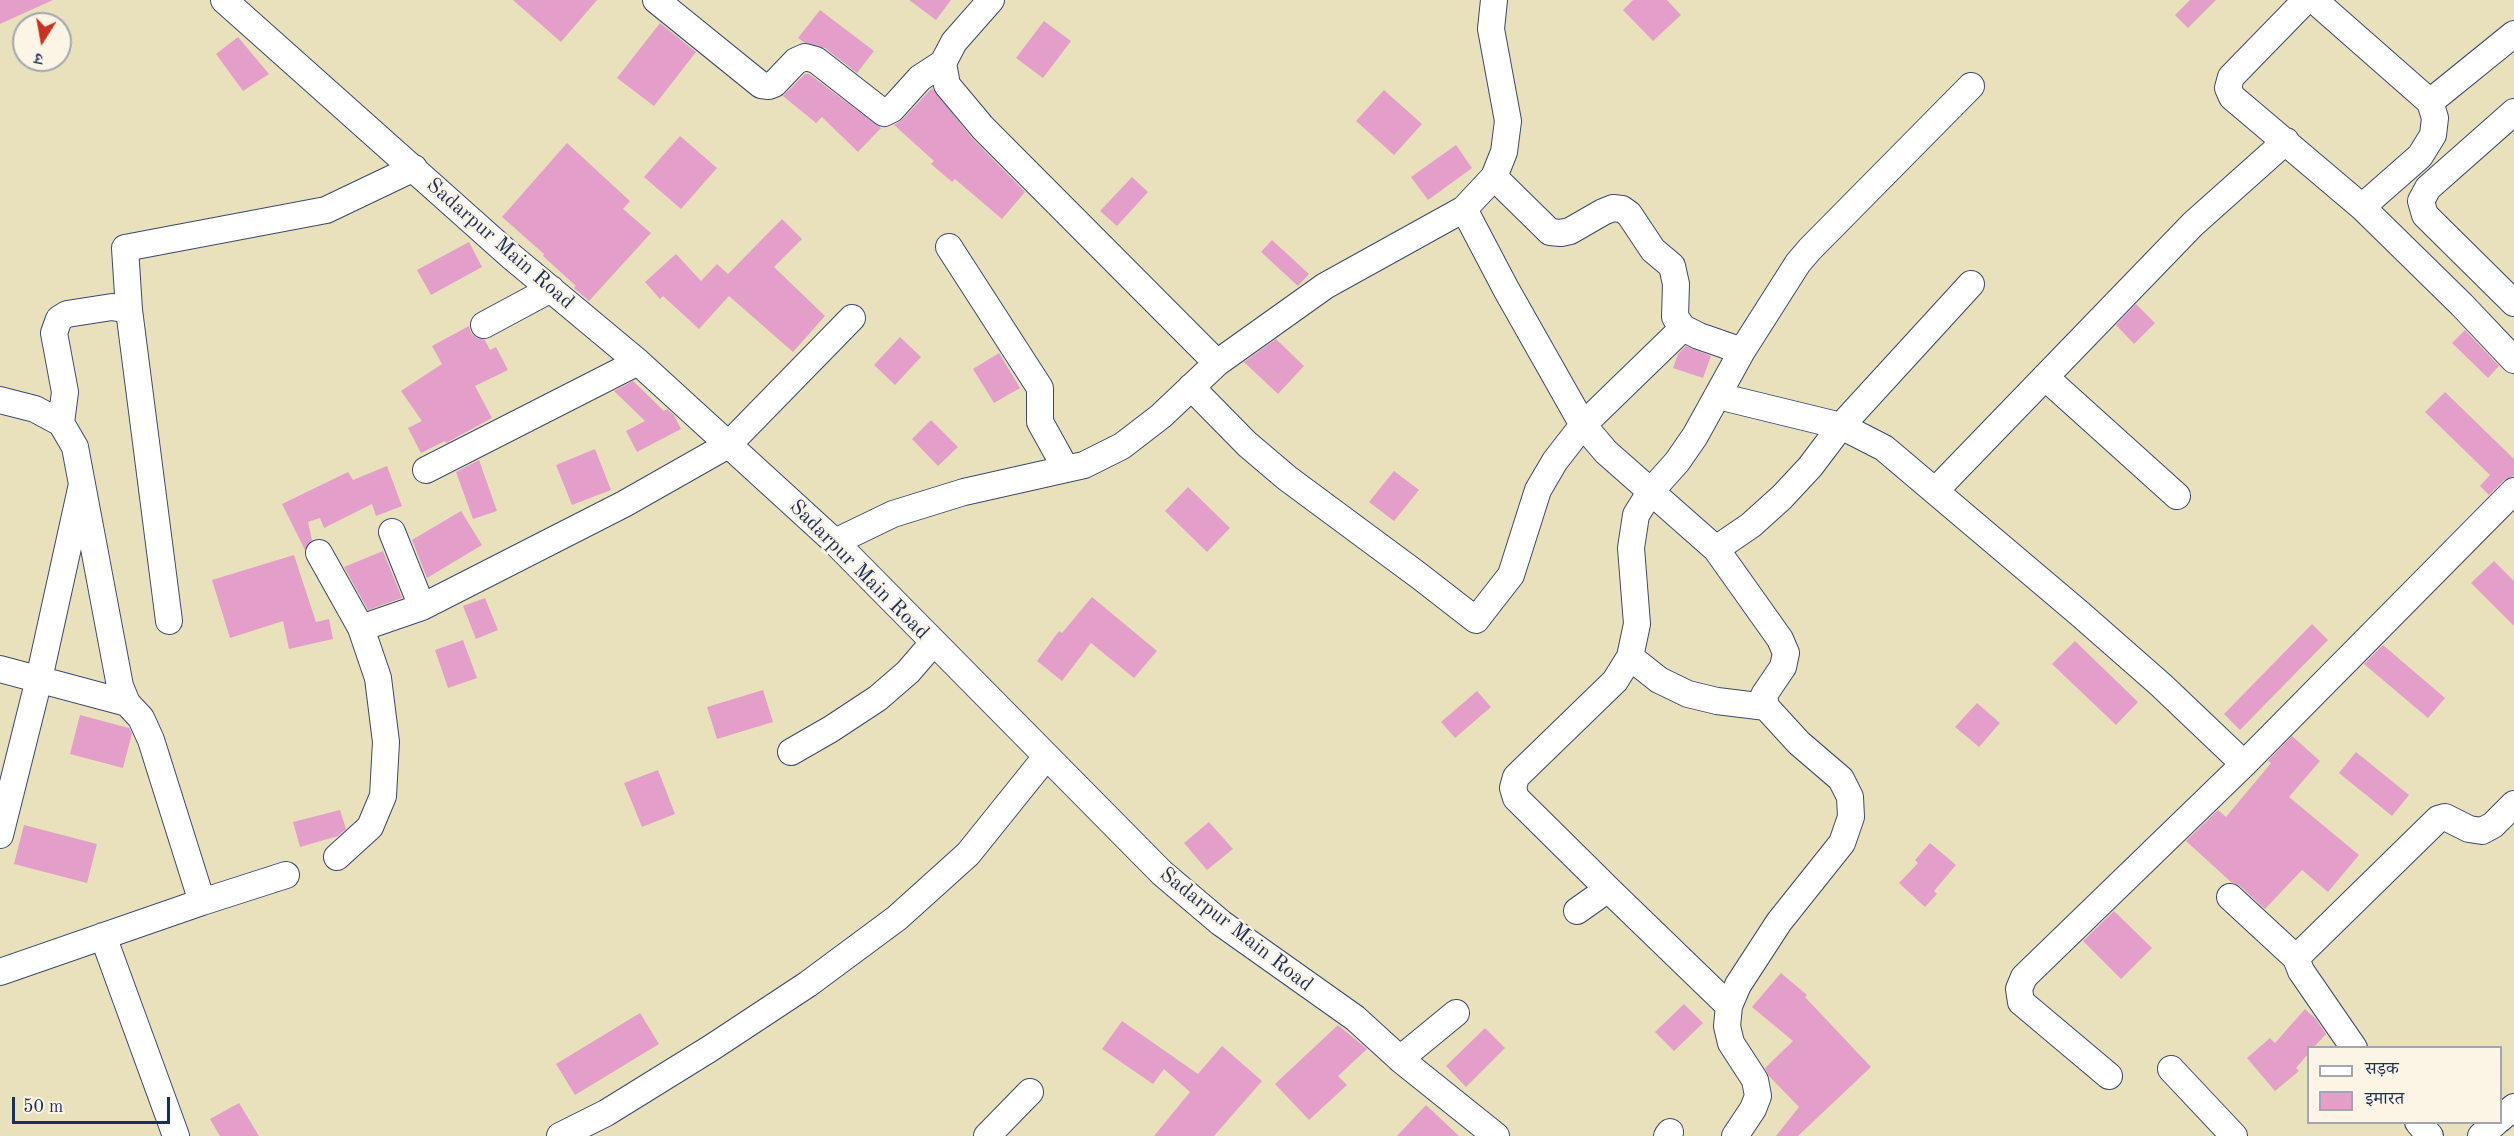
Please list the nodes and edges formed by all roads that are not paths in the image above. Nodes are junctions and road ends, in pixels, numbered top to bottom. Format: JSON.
{"nodes":[{"id":1,"x":224,"y":0,"type":"edge"},
{"id":2,"x":656,"y":0,"type":"edge"},
{"id":3,"x":992,"y":0,"type":"edge"},
{"id":4,"x":1494,"y":0,"type":"edge"},
{"id":5,"x":2306,"y":0,"type":"edge"},
{"id":6,"x":2314,"y":0,"type":"edge"},
{"id":7,"x":2514,"y":34,"type":"edge"},
{"id":8,"x":943,"y":63,"type":"junction"},
{"id":9,"x":1971,"y":86,"type":"dead end"},
{"id":10,"x":2430,"y":102,"type":"junction"},
{"id":11,"x":2514,"y":112,"type":"edge"},
{"id":12,"x":2286,"y":141,"type":"junction"},
{"id":13,"x":414,"y":168,"type":"junction"},
{"id":14,"x":1494,"y":177,"type":"junction"},
{"id":15,"x":2362,"y":207,"type":"junction"},
{"id":16,"x":1464,"y":209,"type":"junction"},
{"id":17,"x":949,"y":247,"type":"dead end"},
{"id":18,"x":1971,"y":284,"type":"dead end"},
{"id":19,"x":551,"y":289,"type":"junction"},
{"id":20,"x":2514,"y":303,"type":"edge"},
{"id":21,"x":129,"y":310,"type":"junction"},
{"id":22,"x":852,"y":318,"type":"dead end"},
{"id":23,"x":484,"y":325,"type":"dead end"},
{"id":24,"x":1683,"y":328,"type":"junction"},
{"id":25,"x":1742,"y":351,"type":"junction"},
{"id":26,"x":2514,"y":360,"type":"edge"},
{"id":27,"x":638,"y":362,"type":"junction"},
{"id":28,"x":1217,"y":363,"type":"junction"},
{"id":29,"x":2045,"y":377,"type":"junction"},
{"id":30,"x":1191,"y":387,"type":"junction"},
{"id":31,"x":1718,"y":396,"type":"junction"},
{"id":32,"x":0,"y":399,"type":"edge"},
{"id":33,"x":61,"y":423,"type":"junction"},
{"id":34,"x":1583,"y":425,"type":"junction"},
{"id":35,"x":1841,"y":426,"type":"junction"},
{"id":36,"x":728,"y":445,"type":"junction"},
{"id":37,"x":1066,"y":469,"type":"junction"},
{"id":38,"x":426,"y":470,"type":"dead end"},
{"id":39,"x":82,"y":484,"type":"junction"},
{"id":40,"x":1651,"y":490,"type":"junction"},
{"id":41,"x":1935,"y":491,"type":"junction"},
{"id":42,"x":2514,"y":491,"type":"edge"},
{"id":43,"x":2177,"y":496,"type":"dead end"},
{"id":44,"x":393,"y":532,"type":"dead end"},
{"id":45,"x":835,"y":542,"type":"junction"},
{"id":46,"x":1716,"y":549,"type":"junction"},
{"id":47,"x":319,"y":553,"type":"dead end"},
{"id":48,"x":422,"y":607,"type":"junction"},
{"id":49,"x":169,"y":621,"type":"dead end"},
{"id":50,"x":361,"y":628,"type":"junction"},
{"id":51,"x":933,"y":643,"type":"junction"},
{"id":52,"x":1630,"y":657,"type":"junction"},
{"id":53,"x":0,"y":669,"type":"edge"},
{"id":54,"x":39,"y":679,"type":"junction"},
{"id":55,"x":127,"y":703,"type":"junction"},
{"id":56,"x":1766,"y":707,"type":"junction"},
{"id":57,"x":791,"y":752,"type":"dead end"},
{"id":58,"x":1046,"y":757,"type":"junction"},
{"id":59,"x":2244,"y":764,"type":"junction"},
{"id":60,"x":2514,"y":804,"type":"edge"},
{"id":61,"x":0,"y":835,"type":"edge"},
{"id":62,"x":337,"y":857,"type":"dead end"},
{"id":63,"x":286,"y":875,"type":"dead end"},
{"id":64,"x":1608,"y":889,"type":"junction"},
{"id":65,"x":2230,"y":897,"type":"dead end"},
{"id":66,"x":202,"y":902,"type":"junction"},
{"id":67,"x":1577,"y":911,"type":"dead end"},
{"id":68,"x":103,"y":936,"type":"junction"},
{"id":69,"x":2296,"y":958,"type":"junction"},
{"id":70,"x":0,"y":972,"type":"edge"},
{"id":71,"x":1729,"y":1006,"type":"junction"},
{"id":72,"x":1456,"y":1013,"type":"dead end"},
{"id":73,"x":2353,"y":1046,"type":"edge"},
{"id":74,"x":1400,"y":1059,"type":"junction"},
{"id":75,"x":2171,"y":1069,"type":"dead end"},
{"id":76,"x":2109,"y":1076,"type":"dead end"},
{"id":77,"x":1030,"y":1092,"type":"dead end"},
{"id":78,"x":2514,"y":1107,"type":"edge"},
{"id":79,"x":2502,"y":1117,"type":"edge"},
{"id":80,"x":2420,"y":1124,"type":"edge"},
{"id":81,"x":2494,"y":1124,"type":"edge"},
{"id":82,"x":176,"y":1136,"type":"edge"},
{"id":83,"x":561,"y":1136,"type":"edge"},
{"id":84,"x":987,"y":1136,"type":"edge"},
{"id":85,"x":1496,"y":1136,"type":"edge"},
{"id":86,"x":1735,"y":1136,"type":"edge"},
{"id":87,"x":2234,"y":1136,"type":"edge"},
{"id":88,"x":2430,"y":1136,"type":"edge"},
{"id":89,"x":2481,"y":1136,"type":"edge"}],
"edges":[{"from":1,"to":13,"type":"street","name":"Sadarpur Main Road"},
{"from":2,"to":8,"type":"street"},
{"from":3,"to":8,"type":"street"},
{"from":4,"to":14,"type":"street"},
{"from":5,"to":12,"type":"street"},
{"from":6,"to":10,"type":"street"},
{"from":7,"to":10,"type":"street"},
{"from":8,"to":28,"type":"street"},
{"from":9,"to":25,"type":"street"},
{"from":10,"to":15,"type":"street"},
{"from":11,"to":20,"type":"street"},
{"from":12,"to":15,"type":"street"},
{"from":12,"to":29,"type":"street"},
{"from":13,"to":19,"type":"street","name":"Sadarpur Main Road"},
{"from":13,"to":21,"type":"street"},
{"from":14,"to":16,"type":"street"},
{"from":14,"to":24,"type":"street"},
{"from":15,"to":26,"type":"street"},
{"from":16,"to":28,"type":"street"},
{"from":16,"to":34,"type":"street"},
{"from":17,"to":37,"type":"street"},
{"from":18,"to":35,"type":"street"},
{"from":19,"to":23,"type":"street"},
{"from":19,"to":27,"type":"street","name":"Sadarpur Main Road"},
{"from":21,"to":33,"type":"street"},
{"from":21,"to":49,"type":"street"},
{"from":22,"to":36,"type":"street"},
{"from":24,"to":25,"type":"street"},
{"from":24,"to":34,"type":"street"},
{"from":25,"to":31,"type":"street"},
{"from":27,"to":36,"type":"street","name":"Sadarpur Main Road"},
{"from":27,"to":38,"type":"street"},
{"from":28,"to":30,"type":"street"},
{"from":29,"to":41,"type":"street"},
{"from":29,"to":43,"type":"street"},
{"from":30,"to":34,"type":"street"},
{"from":30,"to":37,"type":"street"},
{"from":31,"to":35,"type":"street"},
{"from":31,"to":40,"type":"street"},
{"from":32,"to":33,"type":"street"},
{"from":33,"to":39,"type":"street"},
{"from":34,"to":40,"type":"street"},
{"from":35,"to":41,"type":"street"},
{"from":35,"to":46,"type":"street"},
{"from":36,"to":45,"type":"street","name":"Sadarpur Main Road"},
{"from":36,"to":48,"type":"street"},
{"from":37,"to":45,"type":"street"},
{"from":39,"to":54,"type":"street"},
{"from":39,"to":55,"type":"street"},
{"from":40,"to":46,"type":"street"},
{"from":40,"to":52,"type":"street"},
{"from":41,"to":59,"type":"street"},
{"from":42,"to":59,"type":"street"},
{"from":44,"to":48,"type":"street"},
{"from":45,"to":51,"type":"street","name":"Sadarpur Main Road"},
{"from":46,"to":56,"type":"street"},
{"from":47,"to":50,"type":"street"},
{"from":48,"to":50,"type":"street"},
{"from":50,"to":62,"type":"street"},
{"from":51,"to":57,"type":"street"},
{"from":51,"to":58,"type":"street","name":"Sadarpur Main Road"},
{"from":52,"to":56,"type":"street"},
{"from":52,"to":64,"type":"street"},
{"from":53,"to":54,"type":"street"},
{"from":54,"to":55,"type":"street"},
{"from":54,"to":61,"type":"street"},
{"from":55,"to":66,"type":"street"},
{"from":56,"to":71,"type":"street"},
{"from":58,"to":74,"type":"street","name":"Sadarpur Main Road"},
{"from":58,"to":83,"type":"street"},
{"from":59,"to":76,"type":"street"},
{"from":60,"to":69,"type":"street"},
{"from":63,"to":66,"type":"street"},
{"from":64,"to":67,"type":"street"},
{"from":64,"to":71,"type":"street"},
{"from":65,"to":69,"type":"street"},
{"from":66,"to":68,"type":"street"},
{"from":68,"to":70,"type":"street"},
{"from":68,"to":82,"type":"street"},
{"from":69,"to":73,"type":"street"},
{"from":71,"to":86,"type":"street"},
{"from":72,"to":74,"type":"street"},
{"from":74,"to":85,"type":"street","name":"Sadarpur Main Road"},
{"from":75,"to":87,"type":"street"},
{"from":77,"to":84,"type":"street"},
{"from":78,"to":79,"type":"street"},
{"from":80,"to":88,"type":"street"},
{"from":81,"to":89,"type":"street"}]}
